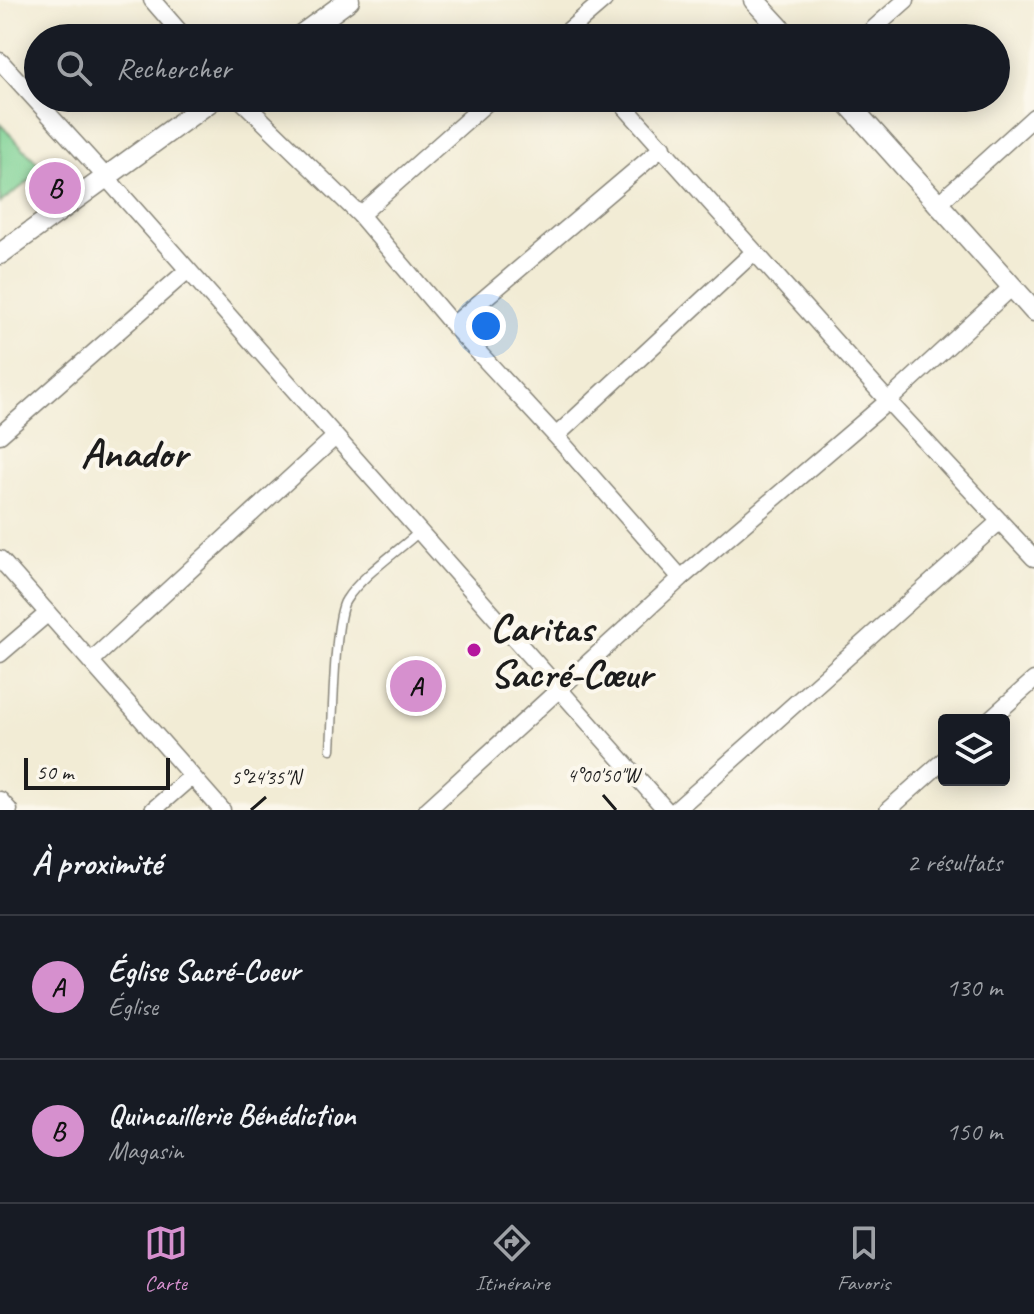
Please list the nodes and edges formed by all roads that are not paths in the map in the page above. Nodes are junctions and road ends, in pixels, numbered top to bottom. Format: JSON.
{"nodes":[{"id":1,"x":152,"y":0,"type":"edge"},
{"id":2,"x":349,"y":0,"type":"edge"},
{"id":3,"x":604,"y":0,"type":"edge"},
{"id":4,"x":754,"y":0,"type":"edge"},
{"id":5,"x":906,"y":0,"type":"edge"},
{"id":6,"x":173,"y":24,"type":"edge"},
{"id":7,"x":316,"y":24,"type":"edge"},
{"id":8,"x":577,"y":24,"type":"edge"},
{"id":9,"x":776,"y":24,"type":"edge"},
{"id":10,"x":879,"y":24,"type":"edge"},
{"id":11,"x":0,"y":61,"type":"edge"},
{"id":12,"x":24,"y":87,"type":"edge"},
{"id":13,"x":47,"y":112,"type":"edge"},
{"id":14,"x":195,"y":112,"type":"edge"},
{"id":15,"x":253,"y":112,"type":"edge"},
{"id":16,"x":476,"y":112,"type":"edge"},
{"id":17,"x":630,"y":112,"type":"edge"},
{"id":18,"x":856,"y":112,"type":"edge"},
{"id":19,"x":1034,"y":117,"type":"edge"},
{"id":20,"x":663,"y":147,"type":"junction"},
{"id":21,"x":105,"y":176,"type":"junction"},
{"id":22,"x":939,"y":203,"type":"junction"},
{"id":23,"x":360,"y":215,"type":"junction"},
{"id":24,"x":754,"y":252,"type":"junction"},
{"id":25,"x":0,"y":254,"type":"edge"},
{"id":26,"x":188,"y":270,"type":"junction"},
{"id":27,"x":1012,"y":287,"type":"junction"},
{"id":28,"x":1034,"y":311,"type":"edge"},
{"id":29,"x":453,"y":325,"type":"junction"},
{"id":30,"x":888,"y":401,"type":"junction"},
{"id":31,"x":0,"y":435,"type":"edge"},
{"id":32,"x":556,"y":436,"type":"junction"},
{"id":33,"x":335,"y":437,"type":"junction"},
{"id":34,"x":1000,"y":521,"type":"junction"},
{"id":35,"x":419,"y":532,"type":"junction"},
{"id":36,"x":1034,"y":558,"type":"edge"},
{"id":37,"x":0,"y":559,"type":"edge"},
{"id":38,"x":681,"y":578,"type":"junction"},
{"id":39,"x":48,"y":613,"type":"junction"},
{"id":40,"x":0,"y":654,"type":"edge"},
{"id":41,"x":91,"y":661,"type":"junction"},
{"id":42,"x":1034,"y":680,"type":"edge"},
{"id":43,"x":557,"y":690,"type":"junction"},
{"id":44,"x":996,"y":714,"type":"edge"},
{"id":45,"x":331,"y":749,"type":"dead end"},
{"id":46,"x":938,"y":765,"type":"edge"},
{"id":47,"x":192,"y":776,"type":"junction"},
{"id":48,"x":0,"y":800,"type":"edge"},
{"id":49,"x":9,"y":810,"type":"edge"},
{"id":50,"x":153,"y":810,"type":"edge"},
{"id":51,"x":222,"y":810,"type":"edge"},
{"id":52,"x":427,"y":810,"type":"edge"},
{"id":53,"x":666,"y":810,"type":"edge"},
{"id":54,"x":676,"y":810,"type":"edge"},
{"id":55,"x":888,"y":810,"type":"edge"}],
"edges":[{"from":1,"to":6,"type":"street"},
{"from":2,"to":7,"type":"street"},
{"from":3,"to":8,"type":"street"},
{"from":4,"to":9,"type":"street"},
{"from":5,"to":10,"type":"street"},
{"from":11,"to":12,"type":"street"},
{"from":13,"to":21,"type":"street"},
{"from":14,"to":21,"type":"street"},
{"from":15,"to":23,"type":"street"},
{"from":16,"to":23,"type":"street"},
{"from":17,"to":20,"type":"street"},
{"from":18,"to":22,"type":"street"},
{"from":19,"to":22,"type":"street"},
{"from":20,"to":24,"type":"street"},
{"from":20,"to":29,"type":"street"},
{"from":21,"to":25,"type":"street"},
{"from":21,"to":26,"type":"street"},
{"from":22,"to":27,"type":"street"},
{"from":23,"to":29,"type":"street"},
{"from":24,"to":30,"type":"street"},
{"from":24,"to":32,"type":"street"},
{"from":26,"to":31,"type":"street"},
{"from":26,"to":33,"type":"street"},
{"from":27,"to":28,"type":"street"},
{"from":27,"to":30,"type":"street"},
{"from":29,"to":32,"type":"street"},
{"from":30,"to":34,"type":"street"},
{"from":30,"to":38,"type":"street"},
{"from":32,"to":38,"type":"street"},
{"from":33,"to":35,"type":"street"},
{"from":33,"to":41,"type":"street"},
{"from":34,"to":36,"type":"street"},
{"from":34,"to":54,"type":"street"},
{"from":35,"to":43,"type":"street"},
{"from":35,"to":45,"type":"lane"},
{"from":37,"to":39,"type":"street"},
{"from":38,"to":43,"type":"street"},
{"from":39,"to":40,"type":"street"},
{"from":39,"to":41,"type":"street"},
{"from":41,"to":47,"type":"street"},
{"from":42,"to":44,"type":"street"},
{"from":43,"to":52,"type":"street"},
{"from":43,"to":53,"type":"street"},
{"from":46,"to":55,"type":"street"},
{"from":47,"to":50,"type":"street"},
{"from":47,"to":51,"type":"street"},
{"from":48,"to":49,"type":"street"}]}
